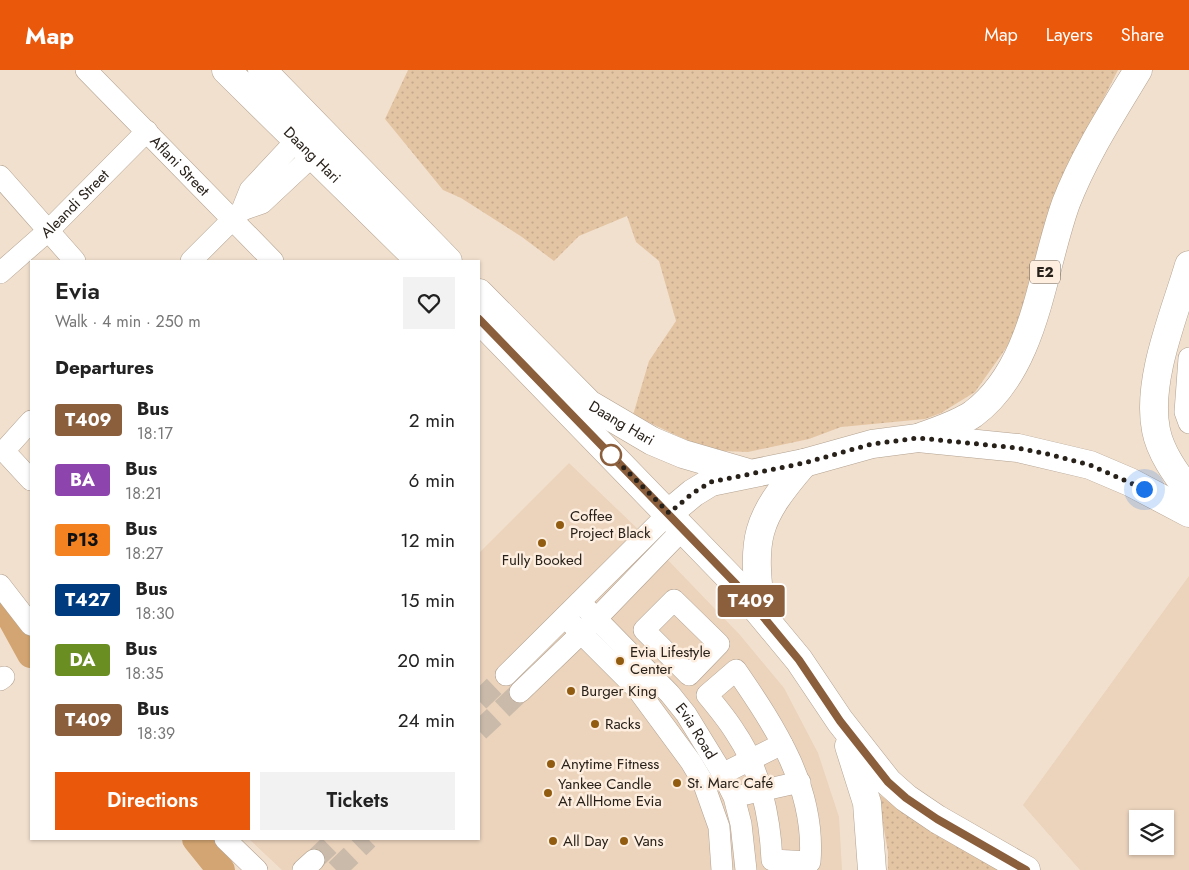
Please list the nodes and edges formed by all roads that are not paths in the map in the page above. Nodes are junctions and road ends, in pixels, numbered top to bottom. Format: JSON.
{"nodes":[{"id":1,"x":86,"y":70,"type":"edge"},
{"id":2,"x":226,"y":70,"type":"edge"},
{"id":3,"x":262,"y":70,"type":"edge"},
{"id":4,"x":1138,"y":70,"type":"edge"},
{"id":5,"x":147,"y":131,"type":"junction"},
{"id":6,"x":312,"y":140,"type":"junction"},
{"id":7,"x":0,"y":176,"type":"edge"},
{"id":8,"x":237,"y":214,"type":"junction"},
{"id":9,"x":49,"y":230,"type":"junction"},
{"id":10,"x":74,"y":260,"type":"edge"},
{"id":11,"x":191,"y":260,"type":"edge"},
{"id":12,"x":272,"y":260,"type":"edge"},
{"id":13,"x":419,"y":260,"type":"edge"},
{"id":14,"x":447,"y":260,"type":"edge"},
{"id":15,"x":1189,"y":266,"type":"edge"},
{"id":16,"x":0,"y":273,"type":"edge"},
{"id":17,"x":480,"y":294,"type":"edge"},
{"id":18,"x":480,"y":320,"type":"edge"},
{"id":19,"x":1189,"y":358,"type":"edge"},
{"id":20,"x":589,"y":404,"type":"junction"},
{"id":21,"x":30,"y":423,"type":"edge"},
{"id":22,"x":1189,"y":423,"type":"edge"},
{"id":23,"x":918,"y":438,"type":"junction"},
{"id":24,"x":804,"y":463,"type":"junction"},
{"id":25,"x":750,"y":473,"type":"junction"},
{"id":26,"x":30,"y":479,"type":"edge"},
{"id":27,"x":1189,"y":491,"type":"edge"},
{"id":28,"x":1189,"y":513,"type":"edge"},
{"id":29,"x":679,"y":514,"type":"junction"},
{"id":30,"x":0,"y":585,"type":"edge"},
{"id":31,"x":580,"y":602,"type":"junction"},
{"id":32,"x":761,"y":613,"type":"junction"},
{"id":33,"x":565,"y":617,"type":"junction"},
{"id":34,"x":30,"y":624,"type":"edge"},
{"id":35,"x":589,"y":626,"type":"junction"},
{"id":36,"x":644,"y":630,"type":"joint"},
{"id":37,"x":506,"y":675,"type":"tunnel mouth"},
{"id":38,"x":520,"y":692,"type":"tunnel mouth"},
{"id":39,"x":840,"y":721,"type":"junction"},
{"id":40,"x":782,"y":744,"type":"junction"},
{"id":41,"x":750,"y":761,"type":"junction"},
{"id":42,"x":722,"y":774,"type":"junction"},
{"id":43,"x":800,"y":782,"type":"junction"},
{"id":44,"x":760,"y":791,"type":"junction"},
{"id":45,"x":734,"y":796,"type":"junction"},
{"id":46,"x":226,"y":840,"type":"edge"},
{"id":47,"x":257,"y":870,"type":"edge"},
{"id":48,"x":722,"y":870,"type":"edge"},
{"id":49,"x":746,"y":870,"type":"edge"},
{"id":50,"x":872,"y":870,"type":"edge"},
{"id":51,"x":1026,"y":870,"type":"edge"}],
"edges":[{"from":1,"to":5,"type":"street","name":"Aflani Street"},
{"from":2,"to":6,"type":"main road","name":"Daang Hari"},
{"from":3,"to":6,"type":"main road","name":"Daang Hari"},
{"from":4,"to":23,"type":"main road","number":"E2"},
{"from":5,"to":8,"type":"street","name":"Aflani Street"},
{"from":5,"to":9,"type":"street","name":"Aleandi Street"},
{"from":6,"to":8,"type":"street"},
{"from":6,"to":13,"type":"main road","name":"Daang Hari"},
{"from":6,"to":14,"type":"main road","name":"Daang Hari"},
{"from":7,"to":9,"type":"street"},
{"from":8,"to":11,"type":"street"},
{"from":8,"to":12,"type":"street","name":"Aflani Street"},
{"from":9,"to":10,"type":"street"},
{"from":9,"to":16,"type":"street","name":"Aleandi Street"},
{"from":15,"to":27,"type":"main road"},
{"from":17,"to":20,"type":"main road","name":"Daang Hari"},
{"from":18,"to":29,"type":"main road","name":"Daang Hari"},
{"from":19,"to":22,"type":"street"},
{"from":20,"to":25,"type":"main road","name":"Daang Hari"},
{"from":20,"to":29,"type":"main road"},
{"from":21,"to":26,"type":"street"},
{"from":23,"to":24,"type":"main road","name":"Daang Hari"},
{"from":23,"to":28,"type":"main road"},
{"from":24,"to":25,"type":"main road","name":"Daang Hari"},
{"from":24,"to":32,"type":"main road"},
{"from":25,"to":29,"type":"main road"},
{"from":29,"to":31,"type":"street"},
{"from":29,"to":32,"type":"main road","name":"Daang Hari"},
{"from":29,"to":35,"type":"street"},
{"from":30,"to":34,"type":"street"},
{"from":31,"to":33,"type":"street"},
{"from":31,"to":35,"type":"street","name":"Evia Road"},
{"from":32,"to":39,"type":"main road","name":"Daang Hari"},
{"from":33,"to":35,"type":"street","name":"Evia Road"},
{"from":33,"to":37,"type":"street"},
{"from":35,"to":38,"type":"street"},
{"from":35,"to":42,"type":"street","name":"Evia Road"},
{"from":35,"to":48,"type":"street","name":"Evia Road"},
{"from":36,"to":36,"type":"street"},
{"from":39,"to":50,"type":"main road"},
{"from":39,"to":51,"type":"main road"},
{"from":40,"to":41,"type":"street"},
{"from":40,"to":41,"type":"street"},
{"from":40,"to":43,"type":"street"},
{"from":41,"to":42,"type":"street"},
{"from":41,"to":44,"type":"street"},
{"from":42,"to":45,"type":"street","name":"Evia Road"},
{"from":43,"to":44,"type":"street"},
{"from":43,"to":44,"type":"street"},
{"from":44,"to":45,"type":"street"},
{"from":45,"to":49,"type":"street","name":"Evia Road"},
{"from":46,"to":47,"type":"street"}]}
